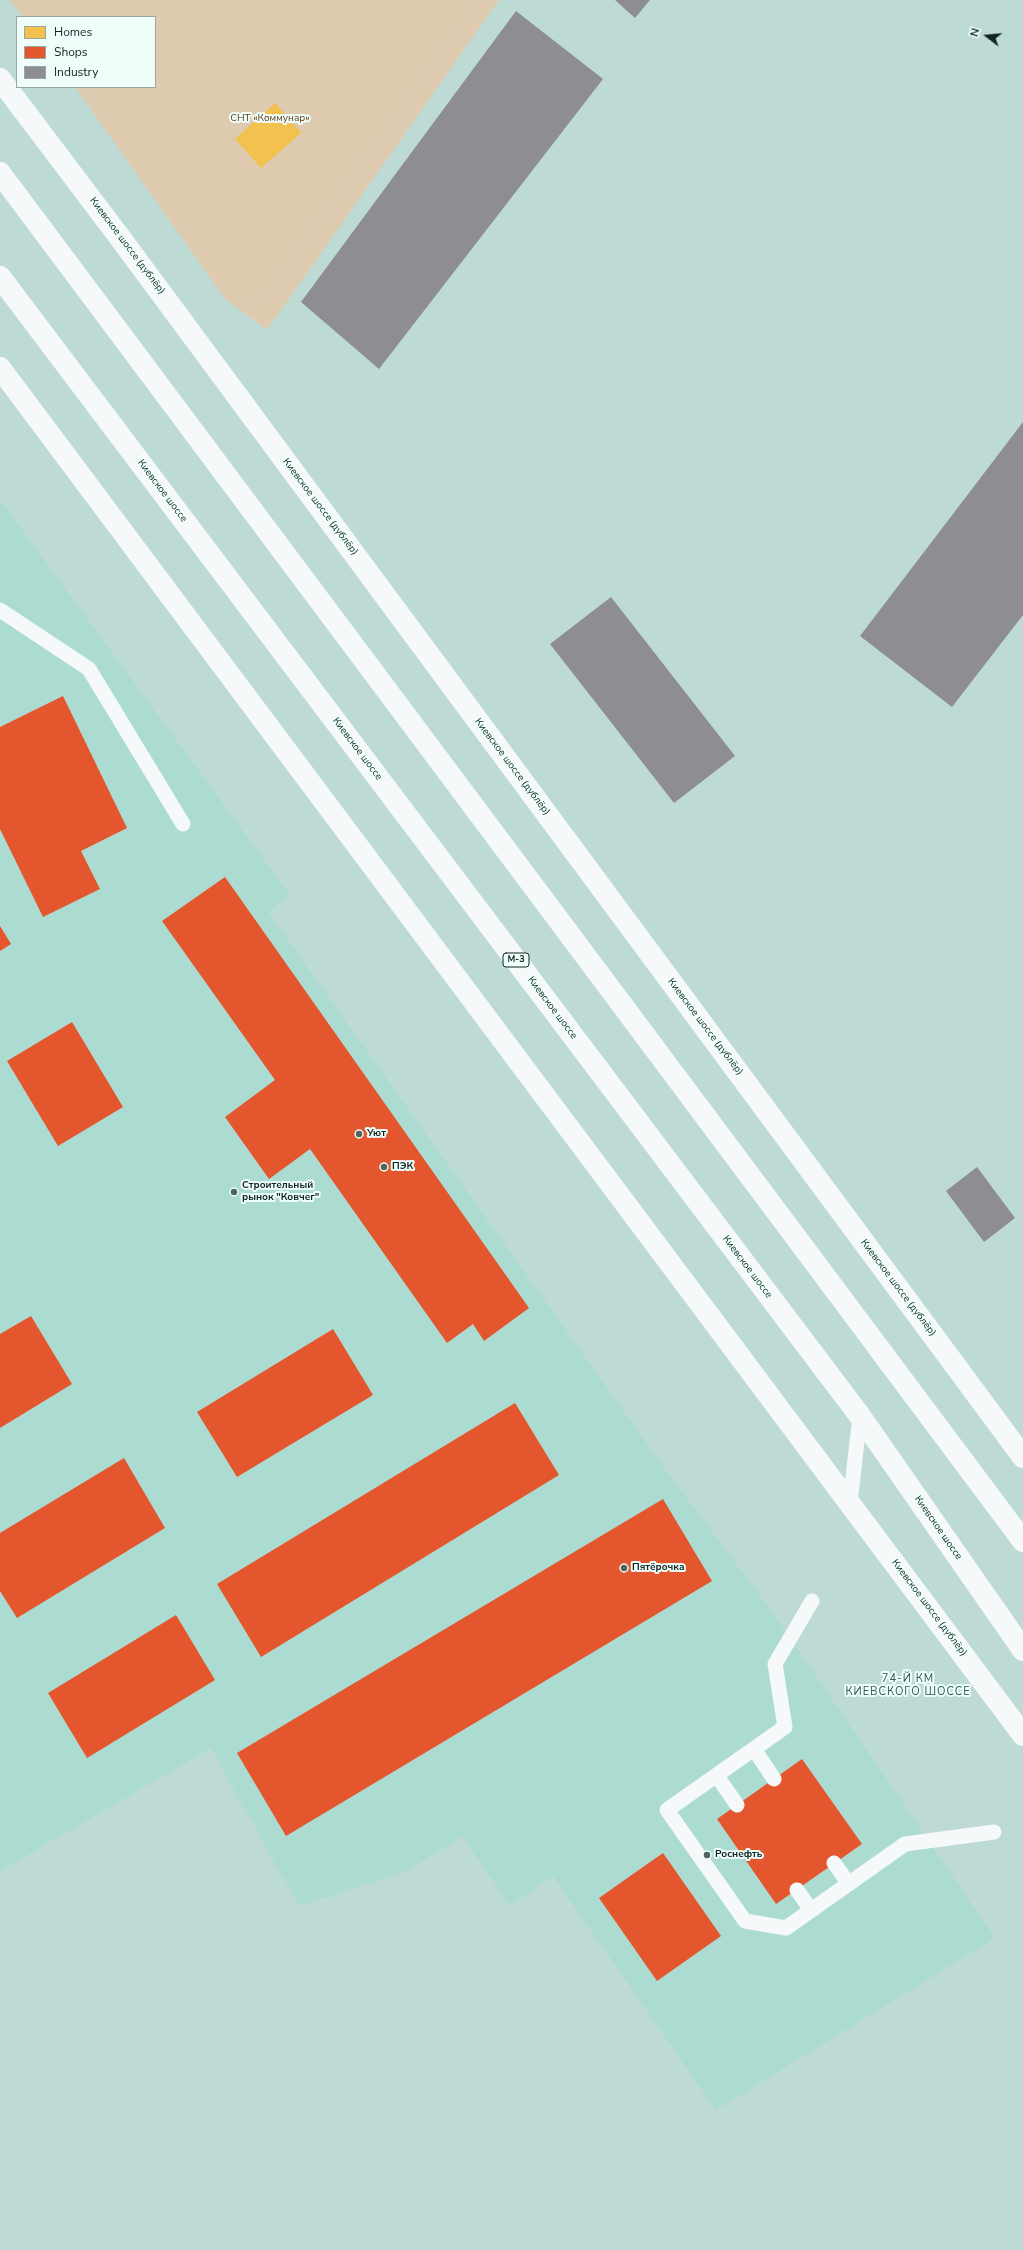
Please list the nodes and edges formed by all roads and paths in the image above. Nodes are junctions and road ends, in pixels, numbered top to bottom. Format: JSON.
{"nodes":[{"id":1,"x":481,"y":0,"type":"edge"},
{"id":2,"x":0,"y":79,"type":"edge"},
{"id":3,"x":0,"y":173,"type":"edge"},
{"id":4,"x":0,"y":277,"type":"edge"},
{"id":5,"x":239,"y":308,"type":"dead end"},
{"id":6,"x":0,"y":368,"type":"edge"},
{"id":7,"x":0,"y":610,"type":"edge"},
{"id":8,"x":182,"y":824,"type":"dead end"},
{"id":9,"x":860,"y":1416,"type":"junction"},
{"id":10,"x":1023,"y":1457,"type":"edge"},
{"id":11,"x":850,"y":1503,"type":"junction"},
{"id":12,"x":1023,"y":1541,"type":"edge"},
{"id":13,"x":812,"y":1601,"type":"dead end"},
{"id":14,"x":1023,"y":1650,"type":"edge"},
{"id":15,"x":1023,"y":1735,"type":"edge"},
{"id":16,"x":754,"y":1749,"type":"junction"},
{"id":17,"x":717,"y":1776,"type":"junction"},
{"id":18,"x":774,"y":1778,"type":"dead end"},
{"id":19,"x":737,"y":1805,"type":"dead end"},
{"id":20,"x":994,"y":1832,"type":"dead end"},
{"id":21,"x":834,"y":1863,"type":"dead end"},
{"id":22,"x":849,"y":1884,"type":"junction"},
{"id":23,"x":797,"y":1890,"type":"dead end"},
{"id":24,"x":811,"y":1910,"type":"junction"}],
"edges":[{"from":1,"to":5,"type":"path"},
{"from":2,"to":10,"type":"main road","name":"Киевское шоссе (дублёр)"},
{"from":3,"to":12,"type":"main road"},
{"from":4,"to":9,"type":"main road","name":"Киевское шоссе","number":"М-3"},
{"from":6,"to":11,"type":"main road","name":"Киевское шоссе (дублёр)"},
{"from":7,"to":8,"type":"lane"},
{"from":9,"to":11,"type":"lane"},
{"from":9,"to":14,"type":"main road","name":"Киевское шоссе","number":"М-3"},
{"from":11,"to":15,"type":"main road","name":"Киевское шоссе (дублёр)"},
{"from":13,"to":16,"type":"lane"},
{"from":16,"to":17,"type":"lane"},
{"from":16,"to":18,"type":"lane"},
{"from":17,"to":19,"type":"lane"},
{"from":17,"to":24,"type":"lane"},
{"from":20,"to":22,"type":"lane"},
{"from":21,"to":22,"type":"lane"},
{"from":22,"to":24,"type":"lane"},
{"from":23,"to":24,"type":"lane"}]}
